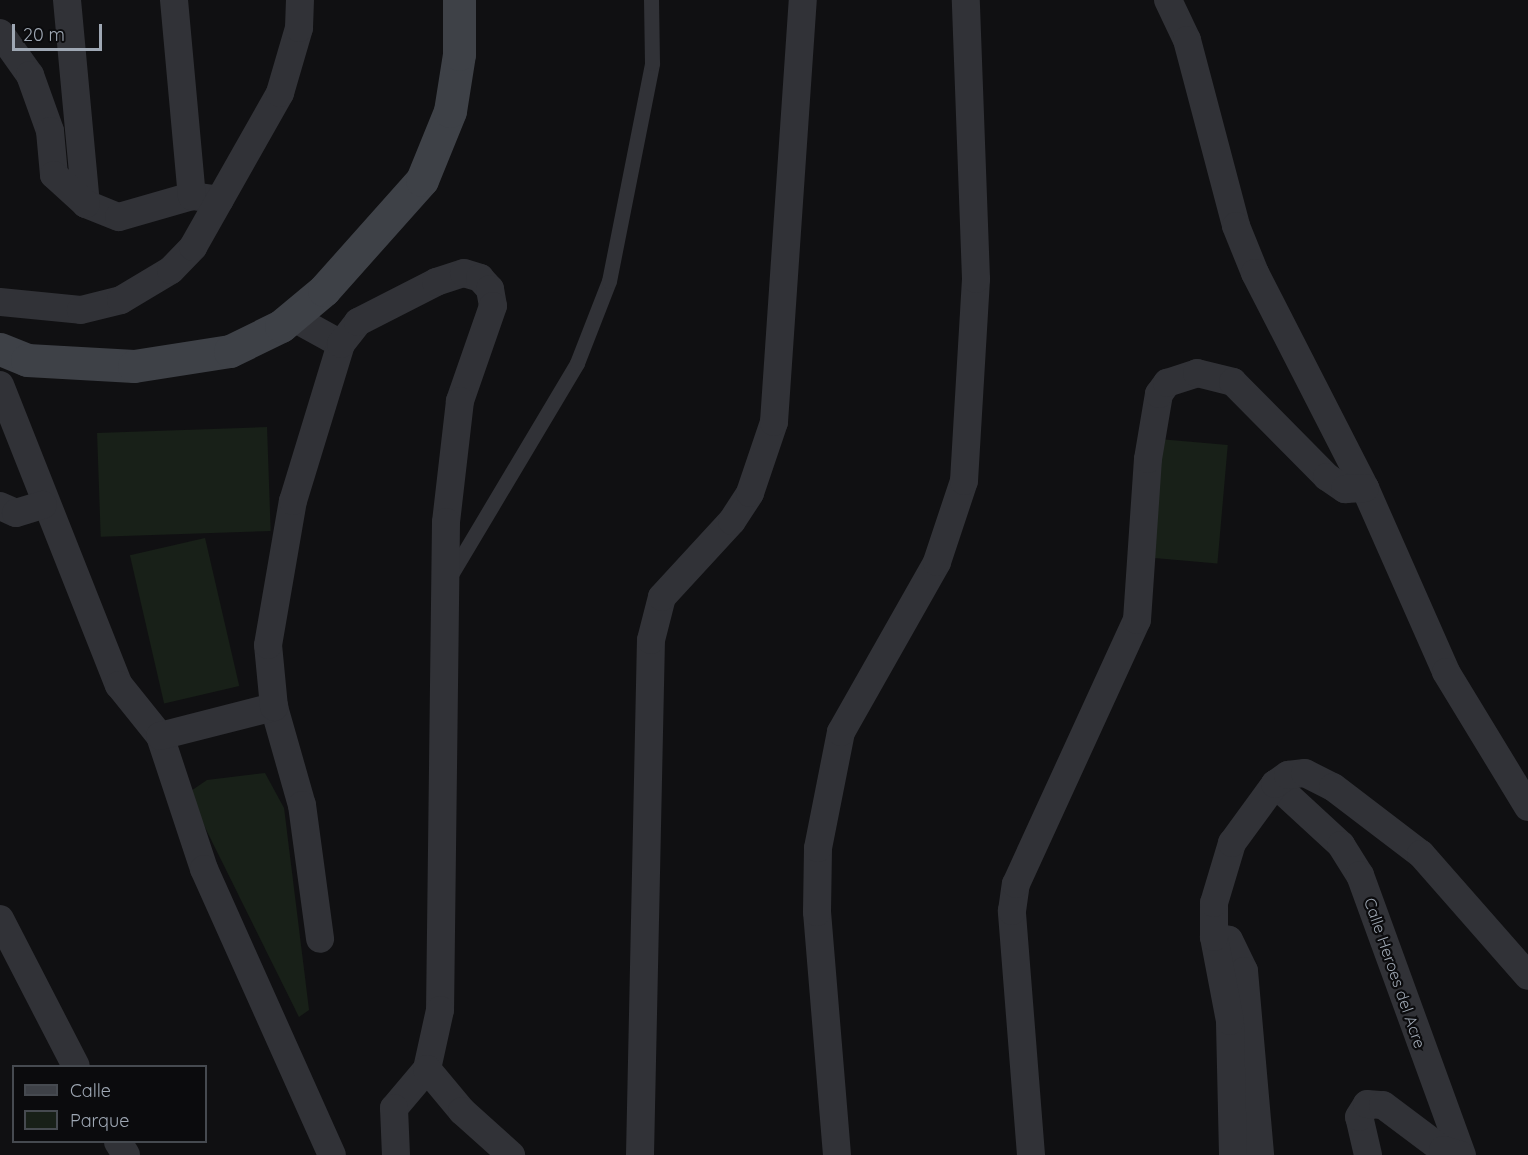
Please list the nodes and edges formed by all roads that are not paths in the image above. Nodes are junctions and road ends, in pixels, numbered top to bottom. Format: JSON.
{"nodes":[{"id":1,"x":67,"y":0,"type":"edge"},
{"id":2,"x":174,"y":0,"type":"edge"},
{"id":3,"x":300,"y":0,"type":"edge"},
{"id":4,"x":459,"y":0,"type":"edge"},
{"id":5,"x":651,"y":0,"type":"edge"},
{"id":6,"x":802,"y":0,"type":"edge"},
{"id":7,"x":966,"y":0,"type":"edge"},
{"id":8,"x":1168,"y":0,"type":"edge"},
{"id":9,"x":0,"y":33,"type":"edge"},
{"id":10,"x":192,"y":196,"type":"junction"},
{"id":11,"x":220,"y":200,"type":"junction"},
{"id":12,"x":86,"y":204,"type":"junction"},
{"id":13,"x":0,"y":302,"type":"edge"},
{"id":14,"x":292,"y":317,"type":"junction"},
{"id":15,"x":341,"y":344,"type":"junction"},
{"id":16,"x":0,"y":349,"type":"edge"},
{"id":17,"x":0,"y":385,"type":"edge"},
{"id":18,"x":1365,"y":488,"type":"junction"},
{"id":19,"x":43,"y":505,"type":"junction"},
{"id":20,"x":0,"y":506,"type":"edge"},
{"id":21,"x":445,"y":584,"type":"junction"},
{"id":22,"x":274,"y":707,"type":"junction"},
{"id":23,"x":160,"y":736,"type":"junction"},
{"id":24,"x":1275,"y":784,"type":"junction"},
{"id":25,"x":1528,"y":807,"type":"edge"},
{"id":26,"x":0,"y":920,"type":"edge"},
{"id":27,"x":1214,"y":937,"type":"junction"},
{"id":28,"x":320,"y":939,"type":"dead end"},
{"id":29,"x":1528,"y":976,"type":"edge"},
{"id":30,"x":75,"y":1065,"type":"edge"},
{"id":31,"x":427,"y":1069,"type":"junction"},
{"id":32,"x":332,"y":1155,"type":"edge"},
{"id":33,"x":396,"y":1155,"type":"edge"},
{"id":34,"x":511,"y":1155,"type":"edge"},
{"id":35,"x":640,"y":1155,"type":"edge"},
{"id":36,"x":837,"y":1155,"type":"edge"},
{"id":37,"x":1031,"y":1155,"type":"edge"},
{"id":38,"x":1233,"y":1155,"type":"edge"},
{"id":39,"x":1260,"y":1155,"type":"edge"},
{"id":40,"x":1368,"y":1155,"type":"edge"},
{"id":41,"x":1461,"y":1155,"type":"edge"}],
"edges":[{"from":1,"to":12,"type":"street"},
{"from":2,"to":10,"type":"street"},
{"from":3,"to":11,"type":"street"},
{"from":4,"to":14,"type":"street"},
{"from":5,"to":21,"type":"lane"},
{"from":6,"to":35,"type":"street"},
{"from":7,"to":36,"type":"street"},
{"from":8,"to":18,"type":"street"},
{"from":9,"to":12,"type":"street"},
{"from":10,"to":11,"type":"street"},
{"from":10,"to":12,"type":"street"},
{"from":11,"to":13,"type":"street"},
{"from":14,"to":15,"type":"street"},
{"from":14,"to":16,"type":"street"},
{"from":15,"to":21,"type":"street"},
{"from":15,"to":22,"type":"street"},
{"from":17,"to":19,"type":"street"},
{"from":18,"to":25,"type":"street"},
{"from":18,"to":37,"type":"street"},
{"from":19,"to":20,"type":"street"},
{"from":19,"to":23,"type":"street"},
{"from":21,"to":31,"type":"street"},
{"from":22,"to":23,"type":"street"},
{"from":22,"to":28,"type":"street"},
{"from":23,"to":32,"type":"street"},
{"from":24,"to":27,"type":"street"},
{"from":24,"to":29,"type":"street"},
{"from":24,"to":41,"type":"street","name":"Calle Heroes del Acre"},
{"from":26,"to":30,"type":"street"},
{"from":27,"to":38,"type":"street"},
{"from":27,"to":39,"type":"street"},
{"from":31,"to":33,"type":"street"},
{"from":31,"to":34,"type":"street"},
{"from":40,"to":41,"type":"street"}]}
